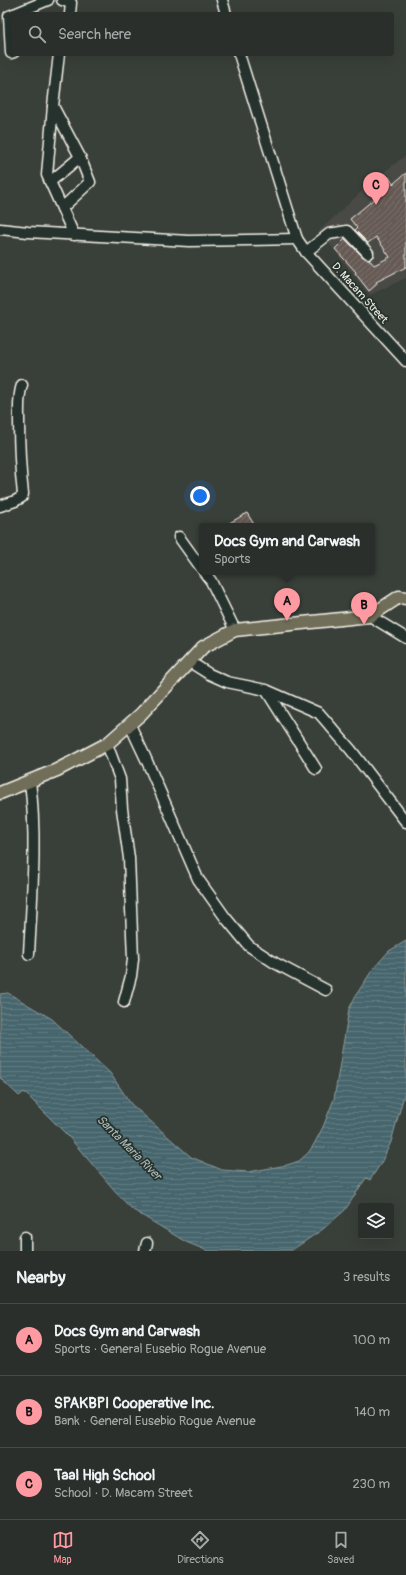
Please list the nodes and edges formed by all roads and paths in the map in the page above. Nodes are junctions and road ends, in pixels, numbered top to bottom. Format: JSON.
{"nodes":[{"id":1,"x":48,"y":0,"type":"edge"},
{"id":2,"x":62,"y":0,"type":"edge"},
{"id":3,"x":222,"y":0,"type":"edge"},
{"id":4,"x":19,"y":12,"type":"edge"},
{"id":5,"x":70,"y":12,"type":"edge"},
{"id":6,"x":225,"y":12,"type":"edge"},
{"id":7,"x":12,"y":15,"type":"edge"},
{"id":8,"x":12,"y":25,"type":"edge"},
{"id":9,"x":12,"y":52,"type":"edge"},
{"id":10,"x":59,"y":56,"type":"edge"},
{"id":11,"x":240,"y":56,"type":"edge"},
{"id":12,"x":52,"y":106,"type":"junction"},
{"id":13,"x":80,"y":157,"type":"junction"},
{"id":14,"x":50,"y":182,"type":"junction"},
{"id":15,"x":62,"y":208,"type":"junction"},
{"id":16,"x":0,"y":229,"type":"edge"},
{"id":17,"x":74,"y":235,"type":"junction"},
{"id":18,"x":297,"y":239,"type":"junction"},
{"id":19,"x":306,"y":252,"type":"junction"},
{"id":20,"x":368,"y":252,"type":"dead end"},
{"id":21,"x":406,"y":361,"type":"edge"},
{"id":22,"x":22,"y":385,"type":"dead end"},
{"id":23,"x":0,"y":506,"type":"edge"},
{"id":24,"x":179,"y":536,"type":"dead end"},
{"id":25,"x":199,"y":565,"type":"edge"},
{"id":26,"x":206,"y":575,"type":"edge"},
{"id":27,"x":406,"y":598,"type":"edge"},
{"id":28,"x":370,"y":616,"type":"junction"},
{"id":29,"x":235,"y":630,"type":"junction"},
{"id":30,"x":406,"y":638,"type":"edge"},
{"id":31,"x":190,"y":662,"type":"junction"},
{"id":32,"x":266,"y":690,"type":"junction"},
{"id":33,"x":130,"y":725,"type":"junction"},
{"id":34,"x":107,"y":744,"type":"junction"},
{"id":35,"x":316,"y":769,"type":"dead end"},
{"id":36,"x":30,"y":781,"type":"junction"},
{"id":37,"x":0,"y":793,"type":"edge"},
{"id":38,"x":406,"y":822,"type":"edge"},
{"id":39,"x":29,"y":954,"type":"dead end"},
{"id":40,"x":326,"y":990,"type":"dead end"},
{"id":41,"x":124,"y":1002,"type":"dead end"},
{"id":42,"x":25,"y":1237,"type":"dead end"},
{"id":43,"x":25,"y":1251,"type":"edge"}],
"edges":[{"from":1,"to":4,"type":"street"},
{"from":2,"to":5,"type":"street"},
{"from":3,"to":6,"type":"street"},
{"from":7,"to":8,"type":"street"},
{"from":8,"to":9,"type":"street"},
{"from":10,"to":12,"type":"street"},
{"from":11,"to":18,"type":"street","name":"D. Macam Street"},
{"from":12,"to":13,"type":"street"},
{"from":12,"to":14,"type":"street"},
{"from":13,"to":14,"type":"street"},
{"from":13,"to":15,"type":"street"},
{"from":14,"to":15,"type":"street"},
{"from":15,"to":17,"type":"street"},
{"from":16,"to":17,"type":"street"},
{"from":17,"to":18,"type":"street"},
{"from":18,"to":19,"type":"street","name":"D. Macam Street"},
{"from":19,"to":20,"type":"street"},
{"from":19,"to":21,"type":"street","name":"D. Macam Street"},
{"from":22,"to":23,"type":"street"},
{"from":24,"to":25,"type":"street"},
{"from":26,"to":29,"type":"street"},
{"from":27,"to":28,"type":"main road"},
{"from":28,"to":29,"type":"main road"},
{"from":28,"to":30,"type":"street"},
{"from":29,"to":31,"type":"main road"},
{"from":31,"to":32,"type":"street"},
{"from":31,"to":33,"type":"main road"},
{"from":32,"to":35,"type":"street"},
{"from":32,"to":38,"type":"street"},
{"from":33,"to":34,"type":"main road"},
{"from":33,"to":40,"type":"street"},
{"from":34,"to":36,"type":"main road"},
{"from":34,"to":41,"type":"street"},
{"from":36,"to":37,"type":"main road"},
{"from":36,"to":39,"type":"street"},
{"from":42,"to":43,"type":"street"}]}
